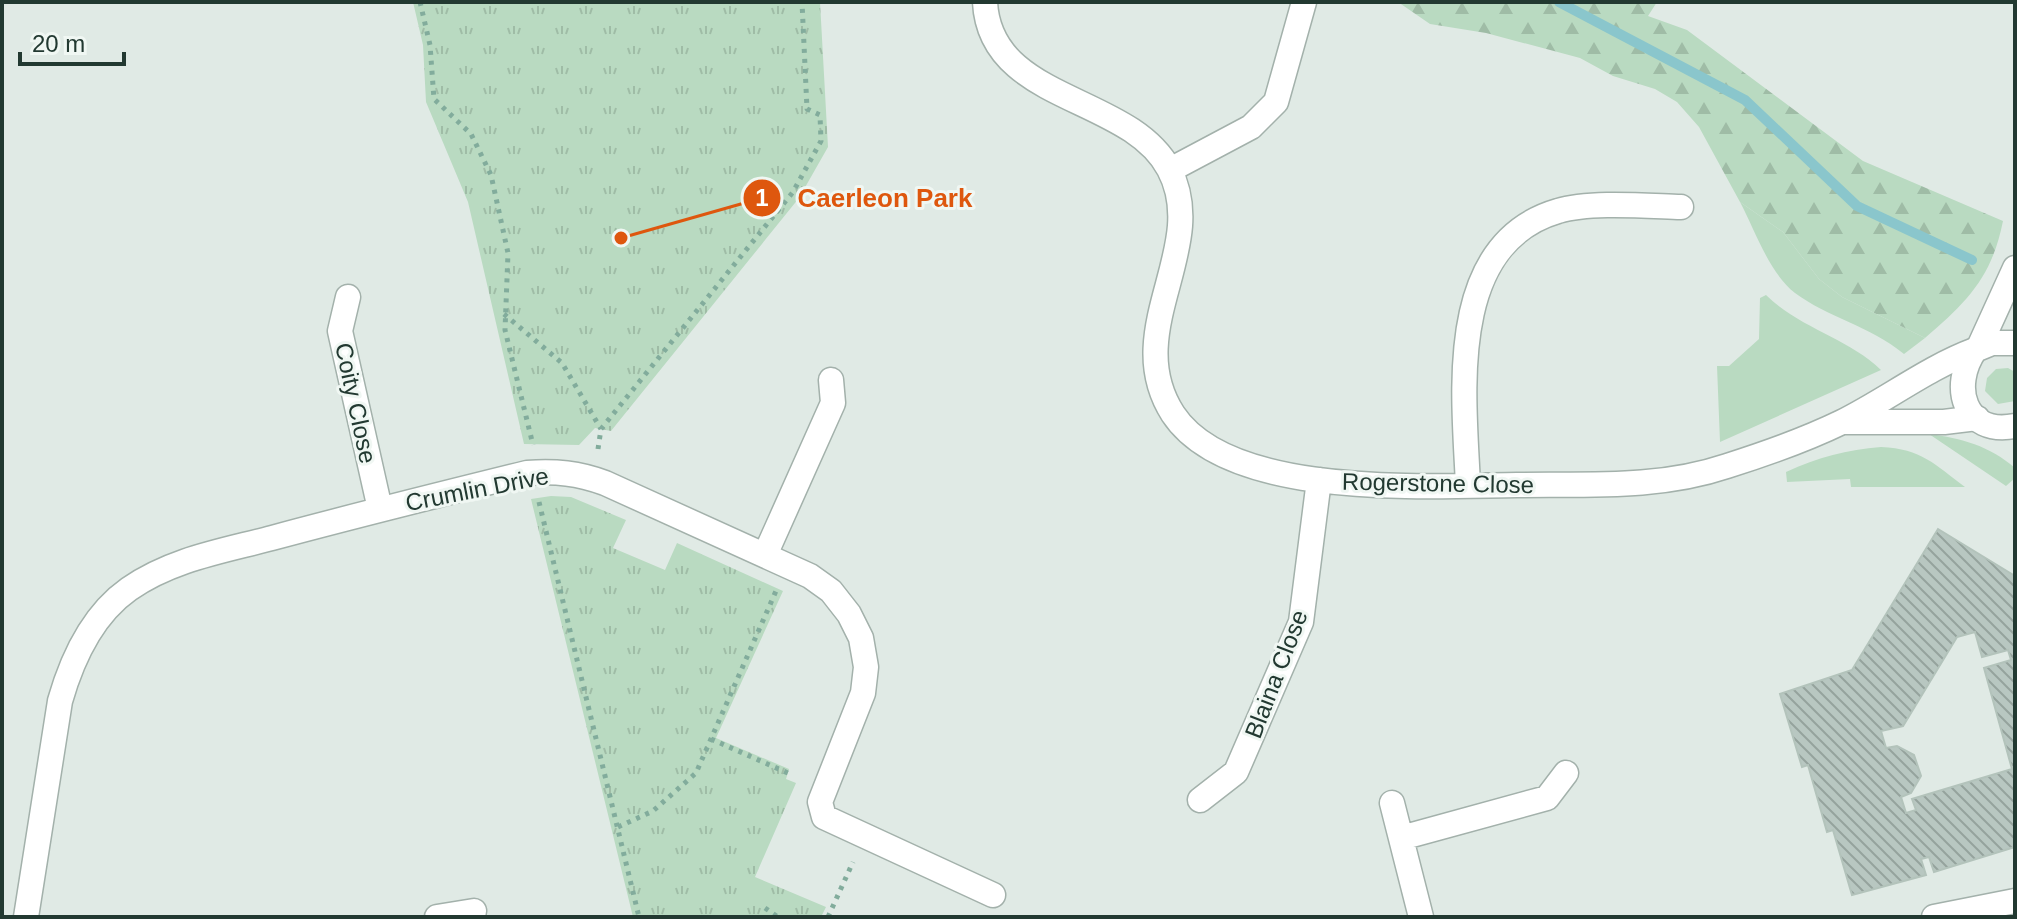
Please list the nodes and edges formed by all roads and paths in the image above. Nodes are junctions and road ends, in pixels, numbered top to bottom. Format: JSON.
{"nodes":[{"id":1,"x":420,"y":2,"type":"edge"},
{"id":2,"x":802,"y":2,"type":"edge"},
{"id":3,"x":985,"y":2,"type":"edge"},
{"id":4,"x":1304,"y":2,"type":"edge"},
{"id":5,"x":1170,"y":170,"type":"junction"},
{"id":6,"x":1681,"y":207,"type":"dead end"},
{"id":7,"x":2015,"y":268,"type":"edge"},
{"id":8,"x":348,"y":297,"type":"dead end"},
{"id":9,"x":504,"y":314,"type":"junction"},
{"id":10,"x":2015,"y":343,"type":"edge"},
{"id":11,"x":1977,"y":348,"type":"junction"},
{"id":12,"x":831,"y":380,"type":"dead end"},
{"id":13,"x":1842,"y":422,"type":"junction"},
{"id":14,"x":1983,"y":422,"type":"junction"},
{"id":15,"x":2015,"y":426,"type":"edge"},
{"id":16,"x":601,"y":429,"type":"junction"},
{"id":17,"x":2015,"y":447,"type":"edge"},
{"id":18,"x":535,"y":453,"type":"dead end"},
{"id":19,"x":596,"y":458,"type":"dead end"},
{"id":20,"x":1319,"y":480,"type":"junction"},
{"id":21,"x":1468,"y":485,"type":"junction"},
{"id":22,"x":536,"y":493,"type":"dead end"},
{"id":23,"x":380,"y":509,"type":"junction"},
{"id":24,"x":765,"y":555,"type":"junction"},
{"id":25,"x":779,"y":585,"type":"dead end"},
{"id":26,"x":711,"y":739,"type":"junction"},
{"id":27,"x":1566,"y":773,"type":"dead end"},
{"id":28,"x":790,"y":774,"type":"dead end"},
{"id":29,"x":1200,"y":800,"type":"dead end"},
{"id":30,"x":1392,"y":803,"type":"dead end"},
{"id":31,"x":618,"y":827,"type":"junction"},
{"id":32,"x":866,"y":835,"type":"junction"},
{"id":33,"x":1401,"y":838,"type":"junction"},
{"id":34,"x":993,"y":895,"type":"dead end"},
{"id":35,"x":2015,"y":901,"type":"edge"},
{"id":36,"x":765,"y":908,"type":"dead end"},
{"id":37,"x":474,"y":911,"type":"dead end"},
{"id":38,"x":26,"y":917,"type":"edge"},
{"id":39,"x":437,"y":917,"type":"edge"},
{"id":40,"x":639,"y":917,"type":"edge"},
{"id":41,"x":778,"y":917,"type":"edge"},
{"id":42,"x":828,"y":917,"type":"edge"},
{"id":43,"x":1421,"y":917,"type":"edge"},
{"id":44,"x":1934,"y":917,"type":"edge"}],
"edges":[{"from":1,"to":9,"type":"path"},
{"from":2,"to":16,"type":"path"},
{"from":3,"to":5,"type":"street","name":"Rogerstone Close"},
{"from":4,"to":5,"type":"street"},
{"from":5,"to":20,"type":"street","name":"Rogerstone Close"},
{"from":6,"to":21,"type":"street"},
{"from":7,"to":11,"type":"street"},
{"from":8,"to":23,"type":"street","name":"Coity Close"},
{"from":9,"to":16,"type":"path"},
{"from":9,"to":18,"type":"path"},
{"from":10,"to":11,"type":"street","name":"Rogerstone Close"},
{"from":11,"to":13,"type":"street","name":"Rogerstone Close"},
{"from":11,"to":14,"type":"street"},
{"from":12,"to":24,"type":"street"},
{"from":13,"to":14,"type":"street","name":"Rogerstone Close"},
{"from":13,"to":21,"type":"street","name":"Rogerstone Close"},
{"from":14,"to":15,"type":"street","name":"Rogerstone Close"},
{"from":14,"to":17,"type":"street"},
{"from":16,"to":19,"type":"path"},
{"from":20,"to":21,"type":"street","name":"Rogerstone Close"},
{"from":20,"to":29,"type":"street","name":"Blaina Close"},
{"from":22,"to":31,"type":"path"},
{"from":23,"to":24,"type":"street","name":"Crumlin Drive"},
{"from":23,"to":38,"type":"street","name":"Crumlin Drive"},
{"from":24,"to":32,"type":"street","name":"Crumlin Drive"},
{"from":25,"to":26,"type":"path"},
{"from":26,"to":28,"type":"path"},
{"from":26,"to":31,"type":"path"},
{"from":27,"to":33,"type":"street"},
{"from":30,"to":33,"type":"street"},
{"from":31,"to":40,"type":"path"},
{"from":32,"to":34,"type":"street","name":"Crumlin Drive"},
{"from":32,"to":42,"type":"path"},
{"from":33,"to":43,"type":"street"},
{"from":35,"to":44,"type":"street"},
{"from":36,"to":41,"type":"path"},
{"from":37,"to":39,"type":"street"}]}
